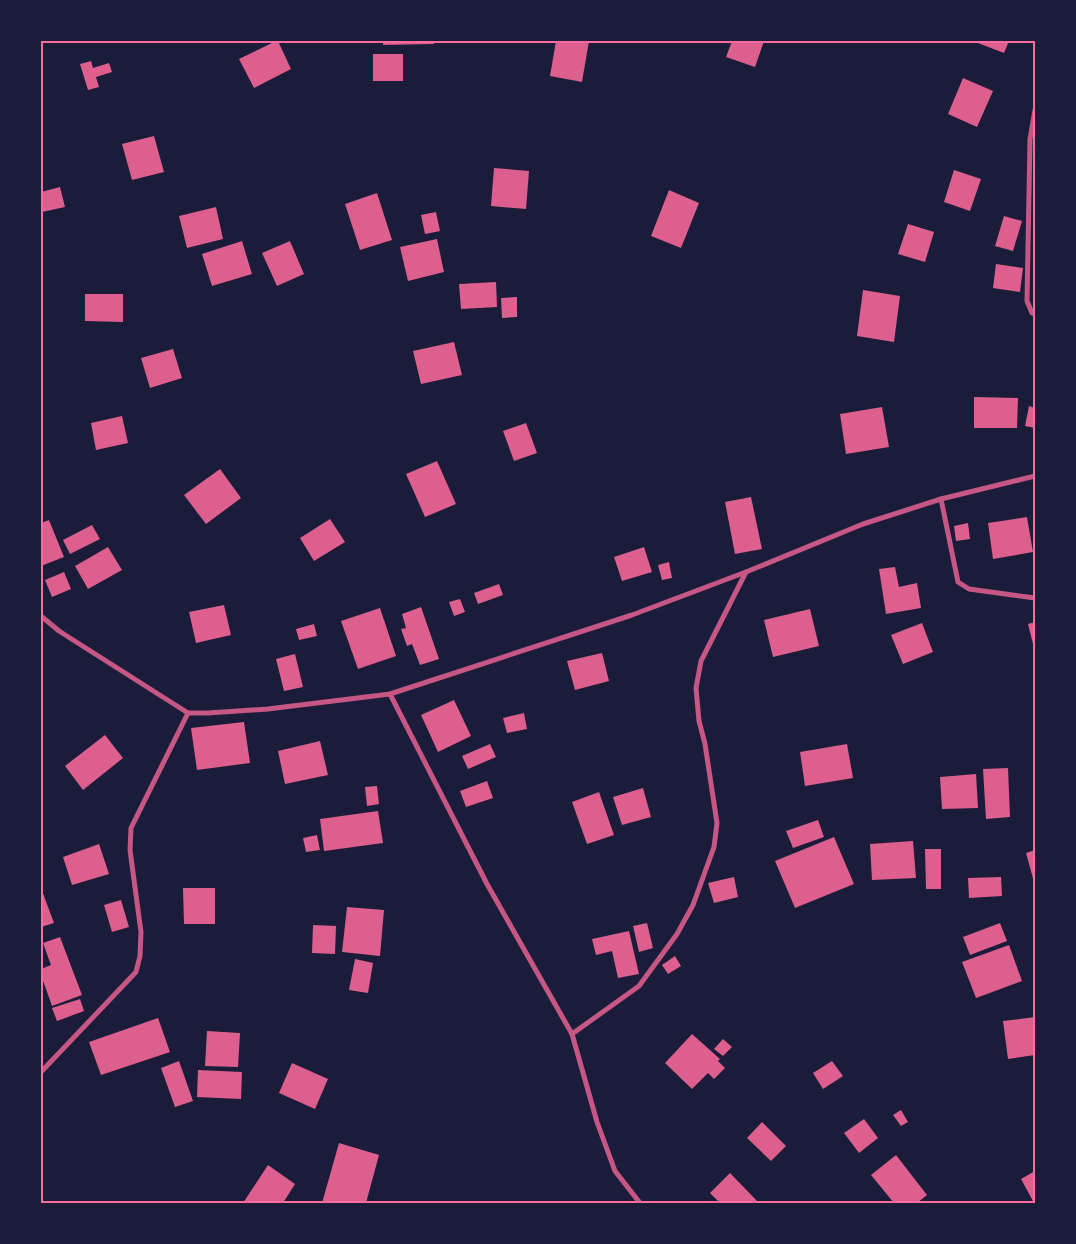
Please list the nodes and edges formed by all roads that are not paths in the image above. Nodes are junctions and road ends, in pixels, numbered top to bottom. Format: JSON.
{"nodes":[{"id":1,"x":1035,"y":110,"type":"edge"},
{"id":2,"x":1035,"y":314,"type":"edge"},
{"id":3,"x":1035,"y":476,"type":"edge"},
{"id":4,"x":941,"y":499,"type":"junction"},
{"id":5,"x":746,"y":572,"type":"junction"},
{"id":6,"x":1035,"y":598,"type":"edge"},
{"id":7,"x":41,"y":616,"type":"edge"},
{"id":8,"x":390,"y":694,"type":"junction"},
{"id":9,"x":188,"y":713,"type":"junction"},
{"id":10,"x":572,"y":1034,"type":"junction"},
{"id":11,"x":41,"y":1072,"type":"edge"},
{"id":12,"x":640,"y":1203,"type":"edge"}],
"edges":[{"from":1,"to":2,"type":"street"},
{"from":3,"to":4,"type":"street"},
{"from":4,"to":5,"type":"street"},
{"from":4,"to":6,"type":"street"},
{"from":5,"to":8,"type":"street"},
{"from":5,"to":10,"type":"street"},
{"from":7,"to":9,"type":"street"},
{"from":8,"to":9,"type":"street"},
{"from":8,"to":10,"type":"street"},
{"from":9,"to":11,"type":"street"},
{"from":10,"to":12,"type":"street"}]}
